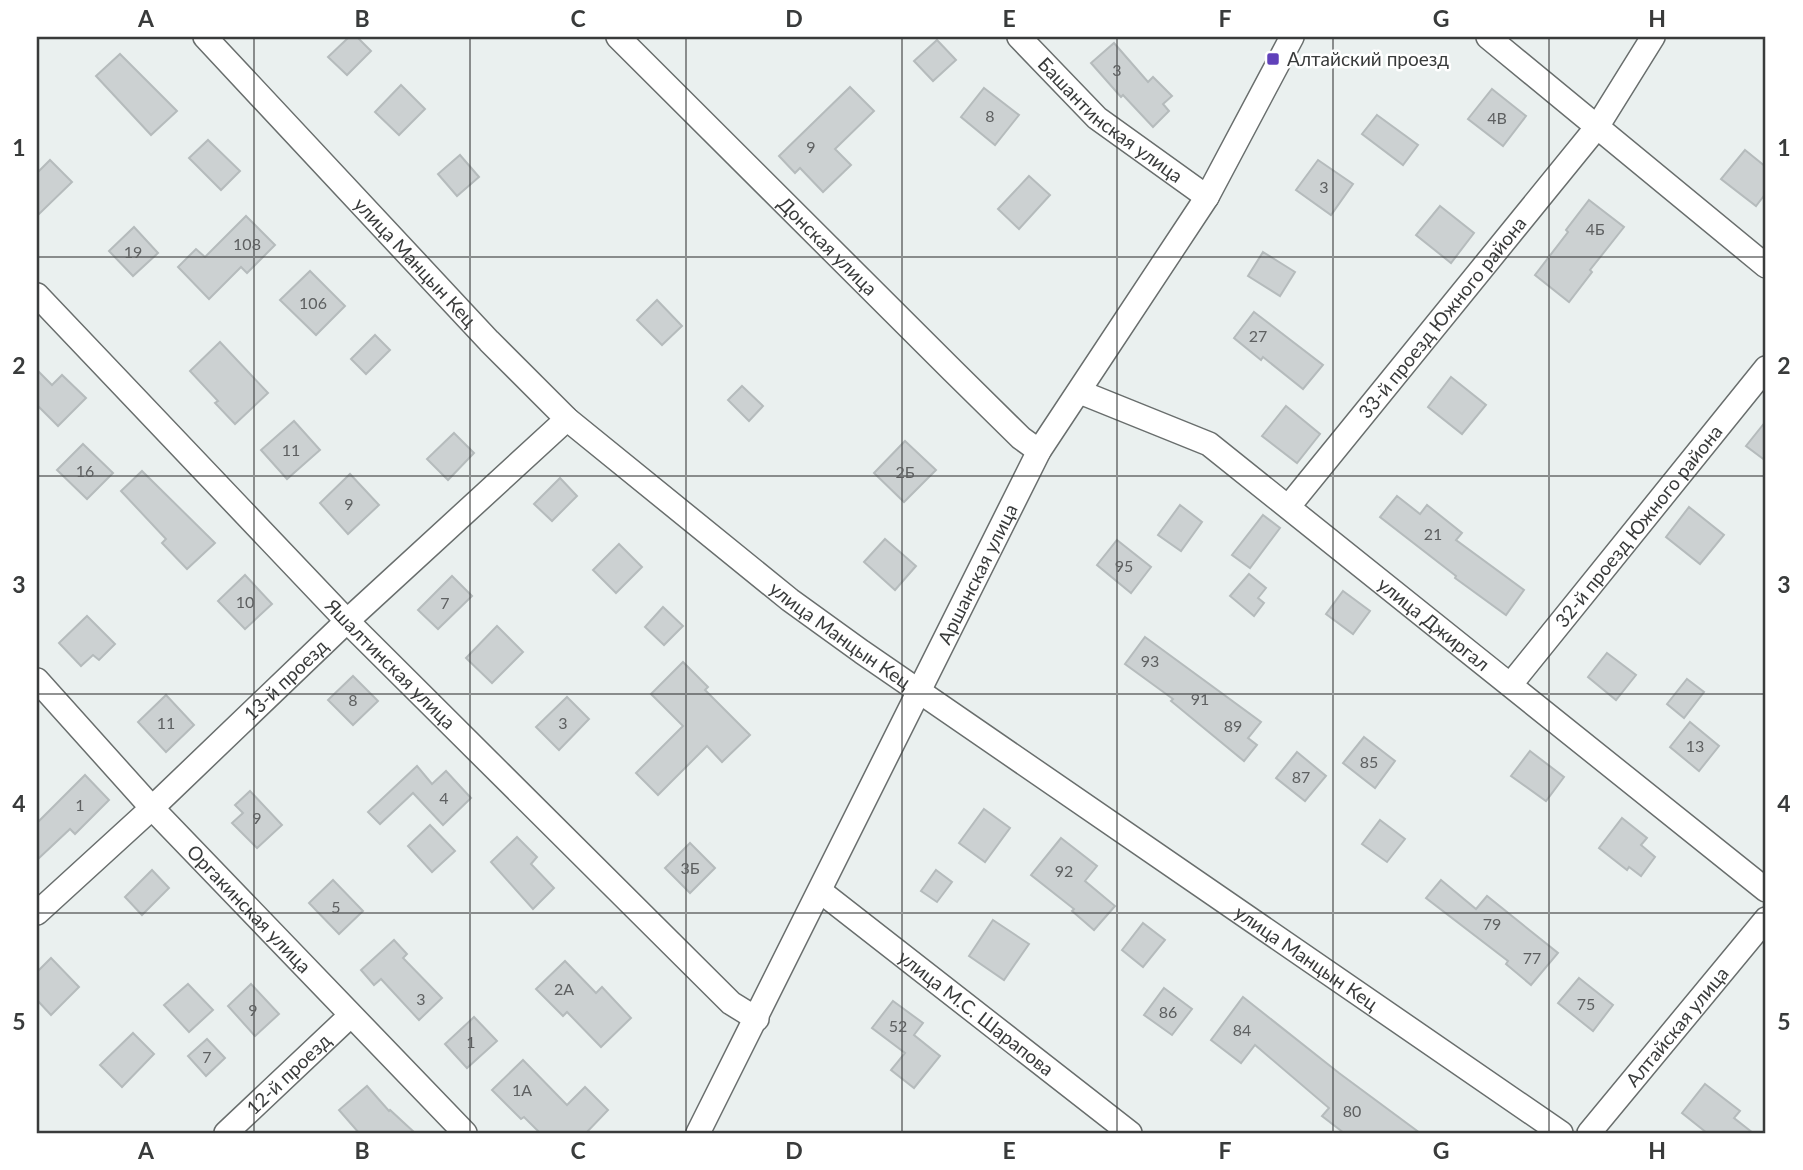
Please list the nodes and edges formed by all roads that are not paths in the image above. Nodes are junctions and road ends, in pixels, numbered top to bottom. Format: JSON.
{"nodes":[{"id":1,"x":205,"y":37,"type":"edge"},
{"id":2,"x":618,"y":37,"type":"edge"},
{"id":3,"x":1019,"y":37,"type":"edge"},
{"id":4,"x":1292,"y":37,"type":"edge"},
{"id":5,"x":1488,"y":37,"type":"edge"},
{"id":6,"x":1653,"y":37,"type":"edge"},
{"id":7,"x":1597,"y":127,"type":"junction"},
{"id":8,"x":1206,"y":197,"type":"junction"},
{"id":9,"x":1766,"y":266,"type":"edge"},
{"id":10,"x":37,"y":295,"type":"edge"},
{"id":11,"x":1766,"y":368,"type":"edge"},
{"id":12,"x":1080,"y":392,"type":"junction"},
{"id":13,"x":567,"y":419,"type":"junction"},
{"id":14,"x":1039,"y":451,"type":"junction"},
{"id":15,"x":1289,"y":506,"type":"junction"},
{"id":16,"x":347,"y":621,"type":"junction"},
{"id":17,"x":37,"y":680,"type":"edge"},
{"id":18,"x":1511,"y":684,"type":"junction"},
{"id":19,"x":918,"y":689,"type":"junction"},
{"id":20,"x":152,"y":808,"type":"junction"},
{"id":21,"x":1766,"y":890,"type":"edge"},
{"id":22,"x":820,"y":891,"type":"junction"},
{"id":23,"x":37,"y":913,"type":"edge"},
{"id":24,"x":1766,"y":919,"type":"edge"},
{"id":25,"x":350,"y":1016,"type":"junction"},
{"id":26,"x":757,"y":1019,"type":"junction"},
{"id":27,"x":1553,"y":1131,"type":"edge"},
{"id":28,"x":226,"y":1133,"type":"edge"},
{"id":29,"x":465,"y":1133,"type":"edge"},
{"id":30,"x":698,"y":1133,"type":"edge"},
{"id":31,"x":1130,"y":1133,"type":"edge"},
{"id":32,"x":1589,"y":1133,"type":"edge"}],
"edges":[{"from":1,"to":13,"type":"street","name":"улица Манцын Кец"},
{"from":2,"to":14,"type":"street","name":"Донская улица"},
{"from":3,"to":8,"type":"street","name":"Башантинская улица"},
{"from":4,"to":8,"type":"street","name":"Аршанская улица"},
{"from":5,"to":7,"type":"street"},
{"from":6,"to":7,"type":"street","name":"33-й проезд Южного района"},
{"from":7,"to":9,"type":"street"},
{"from":7,"to":15,"type":"street","name":"33-й проезд Южного района"},
{"from":8,"to":12,"type":"street","name":"Аршанская улица"},
{"from":10,"to":16,"type":"street","name":"Яшалтинская улица"},
{"from":11,"to":18,"type":"street","name":"32-й проезд Южного района"},
{"from":12,"to":14,"type":"street","name":"Аршанская улица"},
{"from":12,"to":15,"type":"street","name":"улица Джиргал"},
{"from":13,"to":16,"type":"street","name":"13-й проезд"},
{"from":13,"to":19,"type":"street","name":"улица Манцын Кец"},
{"from":14,"to":19,"type":"street","name":"Аршанская улица"},
{"from":15,"to":18,"type":"street","name":"улица Джиргал"},
{"from":16,"to":20,"type":"street","name":"13-й проезд"},
{"from":16,"to":26,"type":"street","name":"Яшалтинская улица"},
{"from":17,"to":20,"type":"street","name":"Оргакинская улица"},
{"from":18,"to":21,"type":"street","name":"улица Джиргал"},
{"from":19,"to":22,"type":"street","name":"Аршанская улица"},
{"from":19,"to":27,"type":"street","name":"улица Манцын Кец"},
{"from":20,"to":23,"type":"street","name":"13-й проезд"},
{"from":20,"to":25,"type":"street","name":"Оргакинская улица"},
{"from":22,"to":26,"type":"street","name":"Аршанская улица"},
{"from":22,"to":31,"type":"street","name":"улица М.С. Шарапова"},
{"from":24,"to":32,"type":"street","name":"Алтайская улица"},
{"from":25,"to":28,"type":"street","name":"12-й проезд"},
{"from":25,"to":29,"type":"street","name":"Оргакинская улица"},
{"from":26,"to":30,"type":"street","name":"Аршанская улица"}]}
